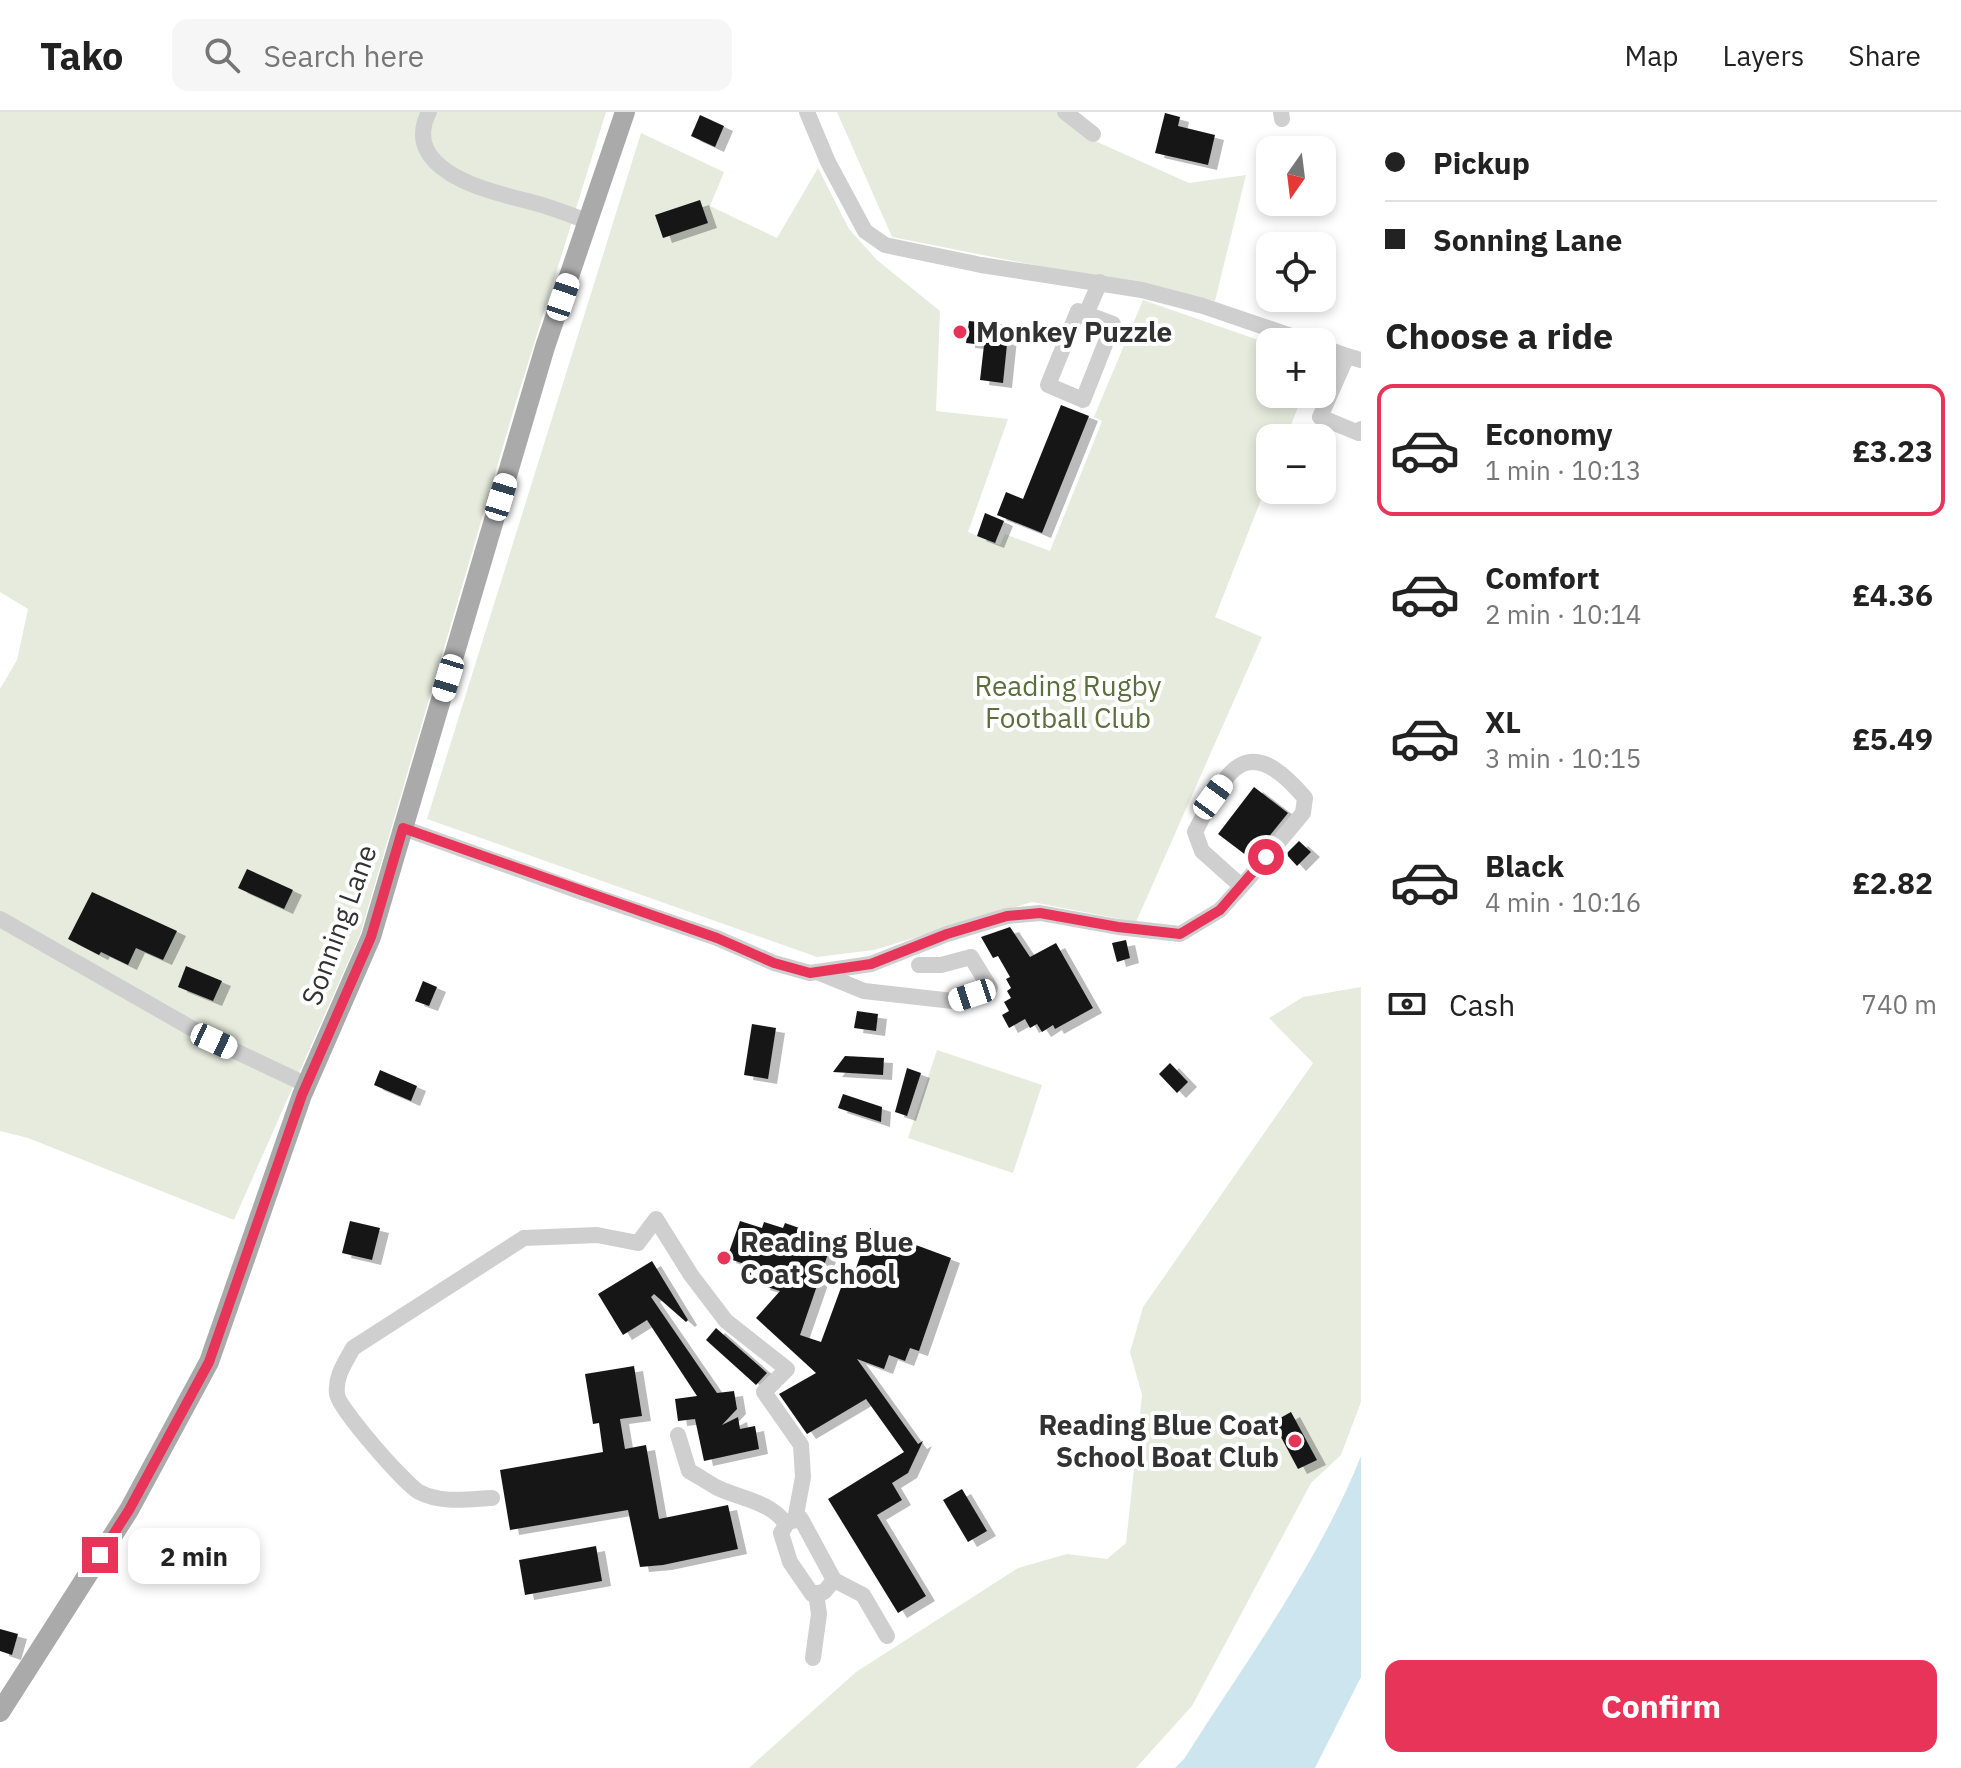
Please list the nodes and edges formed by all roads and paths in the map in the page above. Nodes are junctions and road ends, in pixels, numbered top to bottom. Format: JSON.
{"nodes":[{"id":1,"x":429,"y":112,"type":"edge"},
{"id":2,"x":625,"y":112,"type":"edge"},
{"id":3,"x":807,"y":112,"type":"edge"},
{"id":4,"x":1065,"y":112,"type":"edge"},
{"id":5,"x":1093,"y":134,"type":"dead end"},
{"id":6,"x":589,"y":222,"type":"junction"},
{"id":7,"x":1100,"y":282,"type":"junction"},
{"id":8,"x":1086,"y":314,"type":"junction"},
{"id":9,"x":1268,"y":328,"type":"edge"},
{"id":10,"x":1354,"y":358,"type":"edge"},
{"id":11,"x":1361,"y":429,"type":"edge"},
{"id":12,"x":403,"y":828,"type":"junction"},
{"id":13,"x":1241,"y":886,"type":"junction"},
{"id":14,"x":0,"y":919,"type":"edge"},
{"id":15,"x":919,"y":965,"type":"dead end"},
{"id":16,"x":818,"y":972,"type":"junction"},
{"id":17,"x":307,"y":1085,"type":"junction"},
{"id":18,"x":678,"y":1435,"type":"dead end"},
{"id":19,"x":492,"y":1498,"type":"dead end"},
{"id":20,"x":790,"y":1522,"type":"junction"},
{"id":21,"x":834,"y":1580,"type":"junction"},
{"id":22,"x":816,"y":1593,"type":"junction"},
{"id":23,"x":887,"y":1636,"type":"dead end"},
{"id":24,"x":813,"y":1658,"type":"dead end"},
{"id":25,"x":0,"y":1712,"type":"edge"}],
"edges":[{"from":1,"to":6,"type":"street"},
{"from":2,"to":6,"type":"main road","name":"Sonning Lane"},
{"from":3,"to":7,"type":"street"},
{"from":4,"to":5,"type":"street"},
{"from":6,"to":12,"type":"main road","name":"Sonning Lane"},
{"from":7,"to":8,"type":"street"},
{"from":7,"to":9,"type":"street"},
{"from":8,"to":8,"type":"street"},
{"from":10,"to":11,"type":"street"},
{"from":12,"to":16,"type":"street"},
{"from":12,"to":17,"type":"main road","name":"Sonning Lane"},
{"from":13,"to":13,"type":"street"},
{"from":13,"to":16,"type":"street"},
{"from":14,"to":17,"type":"street"},
{"from":15,"to":16,"type":"street"},
{"from":17,"to":25,"type":"main road","name":"Sonning Lane"},
{"from":18,"to":20,"type":"street"},
{"from":19,"to":20,"type":"street"},
{"from":20,"to":21,"type":"street"},
{"from":20,"to":22,"type":"street"},
{"from":21,"to":22,"type":"street"},
{"from":21,"to":23,"type":"street"},
{"from":22,"to":24,"type":"street"}]}
